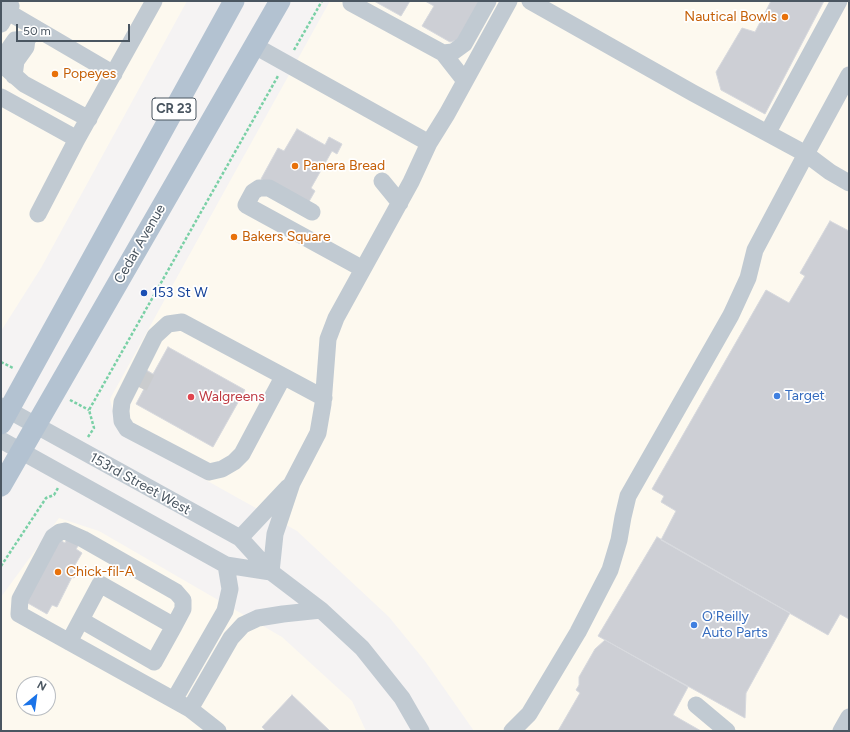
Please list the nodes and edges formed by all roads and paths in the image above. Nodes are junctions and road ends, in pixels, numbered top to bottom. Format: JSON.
{"nodes":[{"id":1,"x":154,"y":1,"type":"edge"},
{"id":2,"x":234,"y":1,"type":"edge"},
{"id":3,"x":280,"y":1,"type":"edge"},
{"id":4,"x":322,"y":1,"type":"edge"},
{"id":5,"x":351,"y":1,"type":"edge"},
{"id":6,"x":488,"y":1,"type":"edge"},
{"id":7,"x":509,"y":1,"type":"edge"},
{"id":8,"x":530,"y":1,"type":"edge"},
{"id":9,"x":839,"y":1,"type":"edge"},
{"id":10,"x":4,"y":12,"type":"edge"},
{"id":11,"x":32,"y":34,"type":"junction"},
{"id":12,"x":254,"y":46,"type":"junction"},
{"id":13,"x":443,"y":53,"type":"junction"},
{"id":14,"x":286,"y":65,"type":"junction"},
{"id":15,"x":114,"y":74,"type":"junction"},
{"id":16,"x":849,"y":75,"type":"edge"},
{"id":17,"x":465,"y":81,"type":"junction"},
{"id":18,"x":1,"y":97,"type":"edge"},
{"id":19,"x":89,"y":119,"type":"junction"},
{"id":20,"x":768,"y":132,"type":"junction"},
{"id":21,"x":77,"y":139,"type":"junction"},
{"id":22,"x":429,"y":143,"type":"junction"},
{"id":23,"x":806,"y":154,"type":"junction"},
{"id":24,"x":382,"y":181,"type":"dead end"},
{"id":25,"x":849,"y":183,"type":"edge"},
{"id":26,"x":400,"y":203,"type":"junction"},
{"id":27,"x":312,"y":212,"type":"dead end"},
{"id":28,"x":38,"y":214,"type":"dead end"},
{"id":29,"x":363,"y":269,"type":"junction"},
{"id":30,"x":150,"y":347,"type":"junction"},
{"id":31,"x":147,"y":371,"type":"tunnel mouth"},
{"id":32,"x":283,"y":377,"type":"junction"},
{"id":33,"x":139,"y":387,"type":"tunnel mouth"},
{"id":34,"x":324,"y":398,"type":"junction"},
{"id":35,"x":4,"y":414,"type":"edge"},
{"id":36,"x":35,"y":426,"type":"junction"},
{"id":37,"x":127,"y":429,"type":"junction"},
{"id":38,"x":1,"y":440,"type":"edge"},
{"id":39,"x":20,"y":451,"type":"junction"},
{"id":40,"x":80,"y":451,"type":"junction"},
{"id":41,"x":66,"y":476,"type":"junction"},
{"id":42,"x":292,"y":483,"type":"junction"},
{"id":43,"x":1,"y":486,"type":"edge"},
{"id":44,"x":240,"y":538,"type":"junction"},
{"id":45,"x":226,"y":565,"type":"junction"},
{"id":46,"x":1,"y":566,"type":"edge"},
{"id":47,"x":271,"y":572,"type":"junction"},
{"id":48,"x":321,"y":610,"type":"junction"},
{"id":49,"x":80,"y":620,"type":"junction"},
{"id":50,"x":174,"y":626,"type":"junction"},
{"id":51,"x":69,"y":642,"type":"junction"},
{"id":52,"x":154,"y":662,"type":"junction"},
{"id":53,"x":143,"y":682,"type":"junction"},
{"id":54,"x":174,"y":700,"type":"junction"},
{"id":55,"x":696,"y":705,"type":"dead end"},
{"id":56,"x":190,"y":709,"type":"junction"},
{"id":57,"x":849,"y":717,"type":"edge"},
{"id":58,"x":218,"y":731,"type":"edge"},
{"id":59,"x":422,"y":731,"type":"edge"},
{"id":60,"x":512,"y":731,"type":"edge"},
{"id":61,"x":727,"y":731,"type":"edge"},
{"id":62,"x":841,"y":731,"type":"edge"}],
"edges":[{"from":1,"to":15,"type":"street"},
{"from":2,"to":35,"type":"main road","number":"CR 23"},
{"from":3,"to":12,"type":"main road","name":"Cedar Avenue","number":"CR 23"},
{"from":4,"to":14,"type":"path"},
{"from":5,"to":13,"type":"street"},
{"from":6,"to":13,"type":"street"},
{"from":7,"to":17,"type":"street"},
{"from":8,"to":20,"type":"street"},
{"from":9,"to":20,"type":"street"},
{"from":10,"to":11,"type":"street"},
{"from":11,"to":15,"type":"street"},
{"from":11,"to":19,"type":"street"},
{"from":12,"to":14,"type":"street"},
{"from":12,"to":36,"type":"main road","name":"Cedar Avenue","number":"CR 23"},
{"from":13,"to":17,"type":"street"},
{"from":14,"to":22,"type":"street"},
{"from":14,"to":40,"type":"path"},
{"from":15,"to":19,"type":"street"},
{"from":16,"to":23,"type":"street"},
{"from":17,"to":22,"type":"street"},
{"from":18,"to":21,"type":"street"},
{"from":19,"to":21,"type":"street"},
{"from":20,"to":23,"type":"street"},
{"from":21,"to":28,"type":"street"},
{"from":22,"to":26,"type":"street"},
{"from":23,"to":25,"type":"street"},
{"from":23,"to":60,"type":"street"},
{"from":24,"to":26,"type":"street"},
{"from":26,"to":29,"type":"street"},
{"from":27,"to":29,"type":"street"},
{"from":29,"to":34,"type":"street"},
{"from":30,"to":31,"type":"street"},
{"from":30,"to":32,"type":"street"},
{"from":30,"to":37,"type":"street"},
{"from":32,"to":34,"type":"street"},
{"from":32,"to":37,"type":"street"},
{"from":33,"to":37,"type":"street"},
{"from":34,"to":42,"type":"street"},
{"from":35,"to":36,"type":"street","name":"153rd Street West"},
{"from":36,"to":39,"type":"main road","name":"Cedar Avenue","number":"CR 23"},
{"from":36,"to":40,"type":"street","name":"153rd Street West"},
{"from":38,"to":39,"type":"street","name":"153rd Street West"},
{"from":39,"to":41,"type":"street","name":"153rd Street West"},
{"from":39,"to":43,"type":"main road","name":"Cedar Avenue","number":"CR 23"},
{"from":40,"to":44,"type":"street","name":"153rd Street West"},
{"from":41,"to":45,"type":"street","name":"153rd Street West"},
{"from":41,"to":46,"type":"path"},
{"from":42,"to":44,"type":"street"},
{"from":42,"to":47,"type":"street"},
{"from":44,"to":47,"type":"street","name":"153rd Street West"},
{"from":45,"to":47,"type":"street","name":"153rd Street West"},
{"from":45,"to":54,"type":"street"},
{"from":47,"to":48,"type":"street","name":"153rd Street West"},
{"from":48,"to":56,"type":"street"},
{"from":48,"to":59,"type":"street","name":"153rd Street West"},
{"from":49,"to":50,"type":"street"},
{"from":49,"to":51,"type":"street"},
{"from":49,"to":52,"type":"street"},
{"from":50,"to":51,"type":"street"},
{"from":50,"to":52,"type":"street"},
{"from":51,"to":53,"type":"street"},
{"from":52,"to":53,"type":"street"},
{"from":53,"to":54,"type":"street"},
{"from":54,"to":56,"type":"street"},
{"from":55,"to":61,"type":"street"},
{"from":56,"to":58,"type":"street"},
{"from":57,"to":62,"type":"street"}]}
